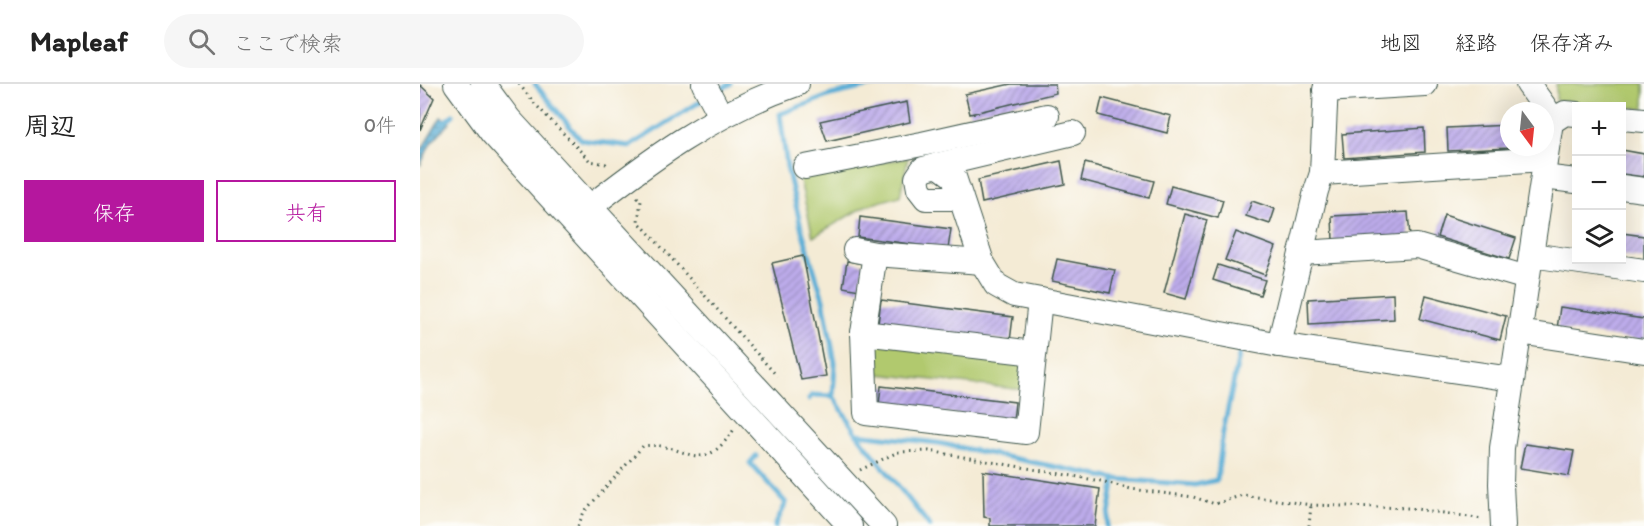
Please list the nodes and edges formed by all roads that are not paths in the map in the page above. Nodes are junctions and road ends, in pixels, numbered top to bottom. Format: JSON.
{"nodes":[{"id":1,"x":456,"y":84,"type":"edge"},
{"id":2,"x":483,"y":84,"type":"edge"},
{"id":3,"x":797,"y":84,"type":"edge"},
{"id":4,"x":1425,"y":84,"type":"edge"},
{"id":5,"x":1528,"y":84,"type":"edge"},
{"id":6,"x":1326,"y":87,"type":"edge"},
{"id":7,"x":712,"y":99,"type":"edge"},
{"id":8,"x":1541,"y":102,"type":"edge"},
{"id":9,"x":1572,"y":114,"type":"edge"},
{"id":10,"x":1047,"y":116,"type":"dead end"},
{"id":11,"x":1626,"y":118,"type":"edge"},
{"id":12,"x":1554,"y":120,"type":"edge"},
{"id":13,"x":1644,"y":120,"type":"edge"},
{"id":14,"x":1073,"y":133,"type":"dead end"},
{"id":15,"x":922,"y":144,"type":"junction"},
{"id":16,"x":1546,"y":156,"type":"edge"},
{"id":17,"x":933,"y":166,"type":"junction"},
{"id":18,"x":805,"y":167,"type":"dead end"},
{"id":19,"x":1544,"y":168,"type":"junction"},
{"id":20,"x":1322,"y":173,"type":"junction"},
{"id":21,"x":1572,"y":179,"type":"edge"},
{"id":22,"x":1626,"y":188,"type":"edge"},
{"id":23,"x":1644,"y":190,"type":"edge"},
{"id":24,"x":961,"y":198,"type":"junction"},
{"id":25,"x":581,"y":214,"type":"junction"},
{"id":26,"x":1301,"y":253,"type":"junction"},
{"id":27,"x":982,"y":262,"type":"junction"},
{"id":28,"x":1529,"y":267,"type":"junction"},
{"id":29,"x":1644,"y":271,"type":"edge"},
{"id":30,"x":1040,"y":300,"type":"junction"},
{"id":31,"x":863,"y":333,"type":"junction"},
{"id":32,"x":1519,"y":333,"type":"junction"},
{"id":33,"x":1279,"y":345,"type":"junction"},
{"id":34,"x":1644,"y":351,"type":"edge"},
{"id":35,"x":1034,"y":353,"type":"junction"},
{"id":36,"x":1512,"y":379,"type":"junction"},
{"id":37,"x":1502,"y":524,"type":"edge"},
{"id":38,"x":850,"y":526,"type":"edge"},
{"id":39,"x":884,"y":526,"type":"edge"}],
"edges":[{"from":1,"to":25,"type":"street"},
{"from":2,"to":25,"type":"street"},
{"from":3,"to":7,"type":"street"},
{"from":4,"to":6,"type":"street"},
{"from":5,"to":8,"type":"street"},
{"from":6,"to":20,"type":"street"},
{"from":7,"to":25,"type":"street"},
{"from":9,"to":12,"type":"street"},
{"from":10,"to":15,"type":"street"},
{"from":11,"to":13,"type":"street"},
{"from":14,"to":17,"type":"street"},
{"from":15,"to":17,"type":"street"},
{"from":15,"to":18,"type":"street"},
{"from":16,"to":19,"type":"street"},
{"from":17,"to":24,"type":"street"},
{"from":17,"to":24,"type":"street"},
{"from":19,"to":20,"type":"street"},
{"from":19,"to":21,"type":"street"},
{"from":19,"to":28,"type":"street"},
{"from":20,"to":26,"type":"street"},
{"from":22,"to":23,"type":"street"},
{"from":24,"to":27,"type":"street"},
{"from":25,"to":38,"type":"street"},
{"from":25,"to":39,"type":"street"},
{"from":26,"to":28,"type":"street"},
{"from":26,"to":33,"type":"street"},
{"from":27,"to":30,"type":"street"},
{"from":27,"to":31,"type":"street"},
{"from":28,"to":29,"type":"street"},
{"from":28,"to":32,"type":"street"},
{"from":30,"to":33,"type":"street"},
{"from":30,"to":35,"type":"street"},
{"from":31,"to":35,"type":"street"},
{"from":31,"to":35,"type":"street"},
{"from":32,"to":34,"type":"street"},
{"from":32,"to":36,"type":"street"},
{"from":33,"to":36,"type":"street"},
{"from":36,"to":37,"type":"street"}]}
